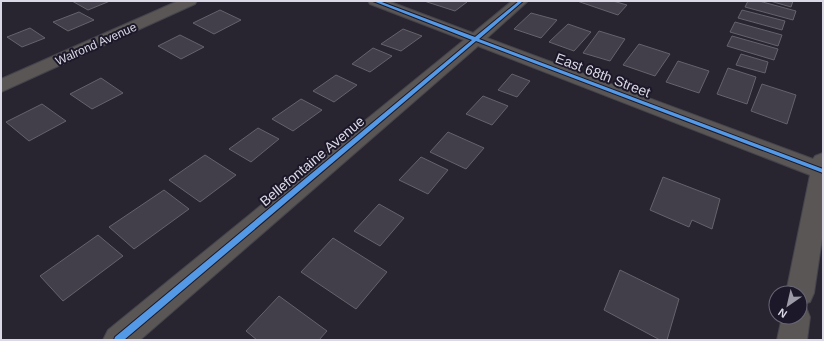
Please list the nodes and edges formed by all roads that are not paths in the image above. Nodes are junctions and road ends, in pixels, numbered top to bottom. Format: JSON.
{"nodes":[{"id":1,"x":190,"y":1,"type":"edge"},
{"id":2,"x":375,"y":1,"type":"edge"},
{"id":3,"x":521,"y":1,"type":"edge"},
{"id":4,"x":476,"y":39,"type":"junction"},
{"id":5,"x":1,"y":86,"type":"edge"},
{"id":6,"x":822,"y":168,"type":"edge"},
{"id":7,"x":801,"y":285,"type":"edge"},
{"id":8,"x":795,"y":325,"type":"edge"},
{"id":9,"x":118,"y":340,"type":"edge"},
{"id":10,"x":792,"y":340,"type":"edge"}],
"edges":[{"from":1,"to":5,"type":"street","name":"Walrond Avenue"},
{"from":2,"to":4,"type":"street","name":"East 68th Street"},
{"from":3,"to":4,"type":"street","name":"Bellefontaine Avenue"},
{"from":4,"to":6,"type":"street","name":"East 68th Street"},
{"from":4,"to":9,"type":"street","name":"Bellefontaine Avenue"},
{"from":6,"to":7,"type":"street"},
{"from":8,"to":10,"type":"street"}]}
